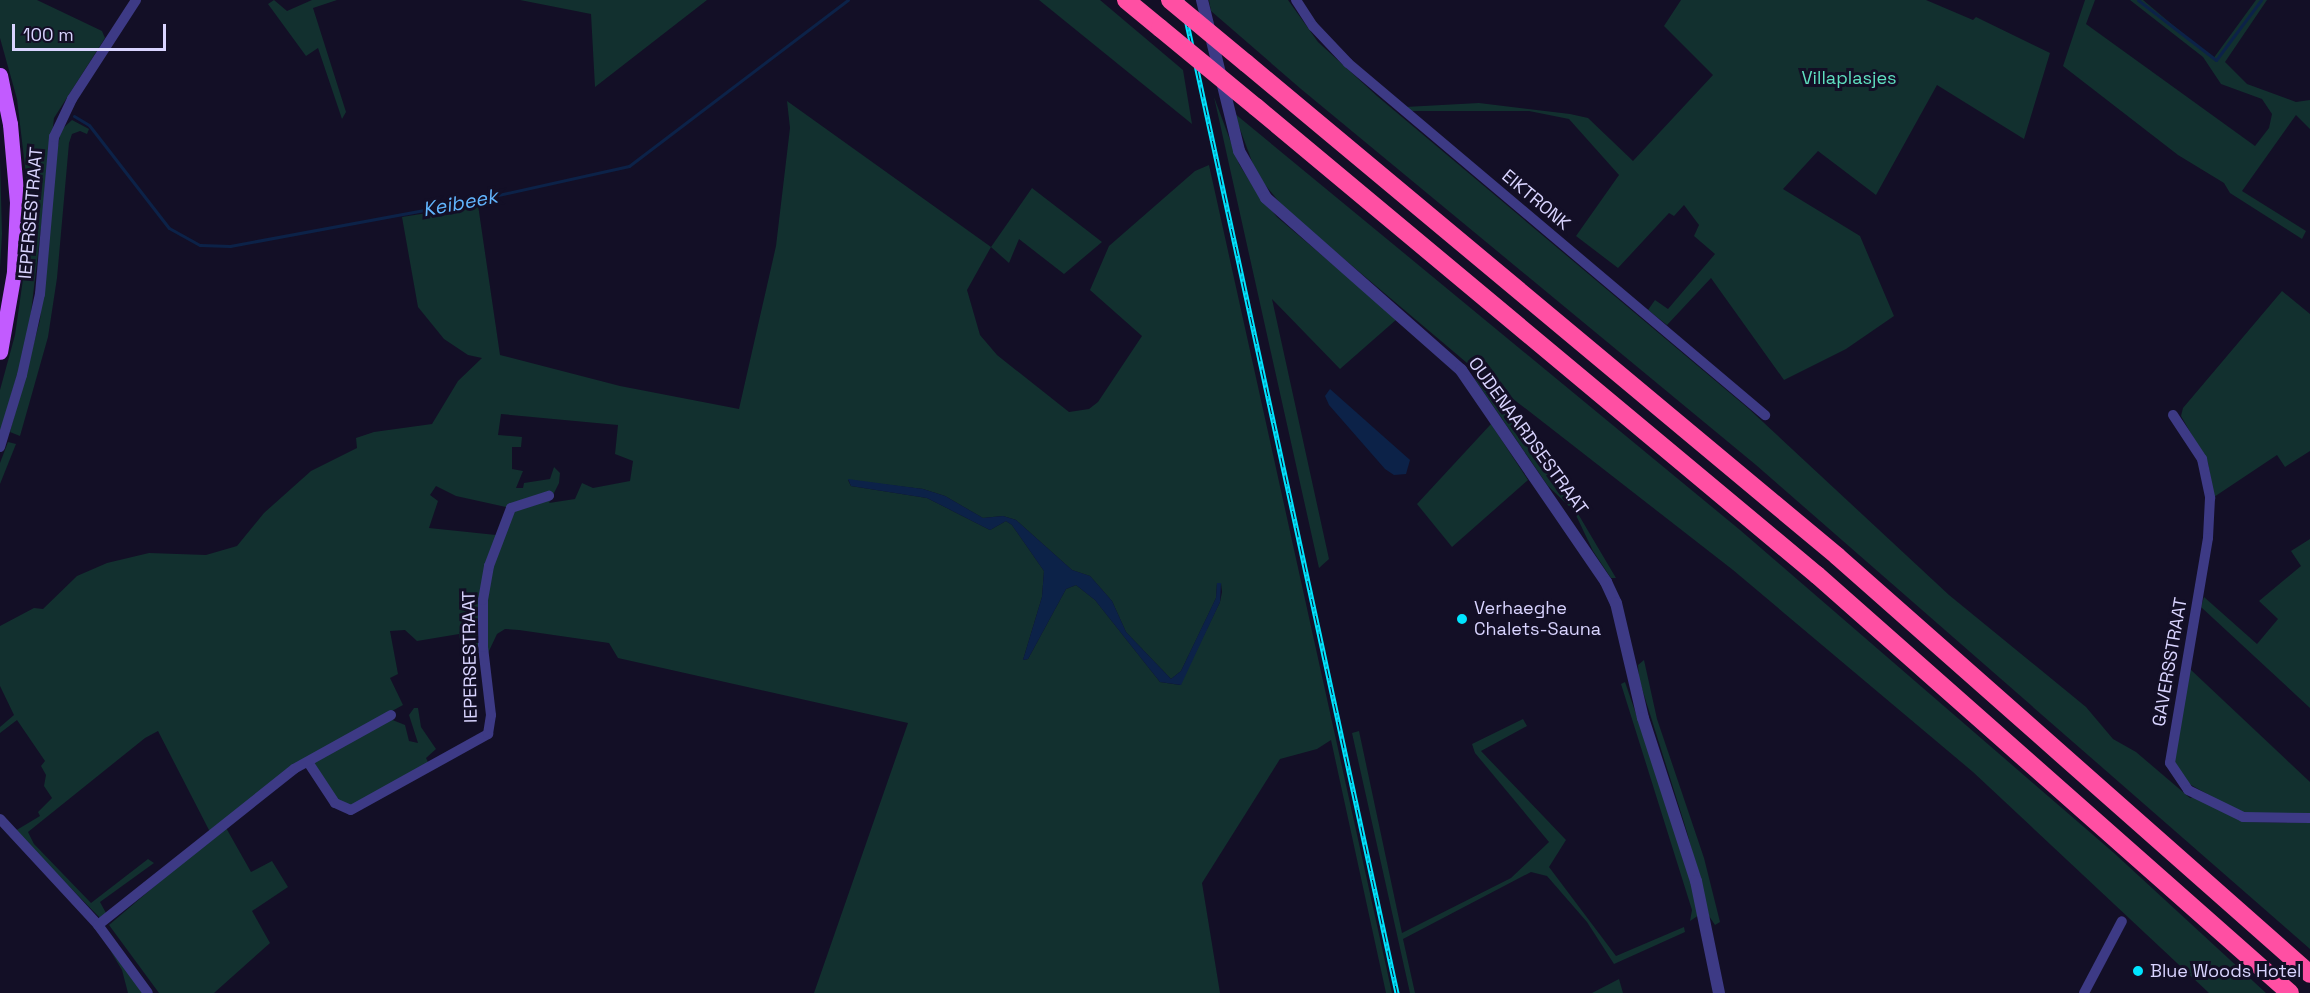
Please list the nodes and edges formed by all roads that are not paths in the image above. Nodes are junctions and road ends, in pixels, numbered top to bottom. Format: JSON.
{"nodes":[{"id":1,"x":136,"y":0,"type":"edge"},
{"id":2,"x":1126,"y":0,"type":"edge"},
{"id":3,"x":1170,"y":0,"type":"edge"},
{"id":4,"x":1202,"y":0,"type":"edge"},
{"id":5,"x":1296,"y":0,"type":"edge"},
{"id":6,"x":0,"y":75,"type":"edge"},
{"id":7,"x":0,"y":352,"type":"edge"},
{"id":8,"x":1765,"y":415,"type":"dead end"},
{"id":9,"x":2173,"y":415,"type":"dead end"},
{"id":10,"x":0,"y":447,"type":"edge"},
{"id":11,"x":549,"y":496,"type":"dead end"},
{"id":12,"x":391,"y":715,"type":"dead end"},
{"id":13,"x":308,"y":762,"type":"junction"},
{"id":14,"x":2310,"y":818,"type":"edge"},
{"id":15,"x":0,"y":819,"type":"edge"},
{"id":16,"x":2122,"y":921,"type":"dead end"},
{"id":17,"x":98,"y":926,"type":"junction"},
{"id":18,"x":2310,"y":974,"type":"edge"},
{"id":19,"x":148,"y":993,"type":"edge"},
{"id":20,"x":1719,"y":993,"type":"edge"},
{"id":21,"x":2084,"y":993,"type":"edge"},
{"id":22,"x":2290,"y":993,"type":"edge"}],
"edges":[{"from":1,"to":10,"type":"street","name":"IEPERSESTRAAT"},
{"from":2,"to":22,"type":"highway","bridge":true},
{"from":3,"to":18,"type":"highway","bridge":true},
{"from":4,"to":20,"type":"street","name":"OUDENAARDSESTRAAT"},
{"from":5,"to":8,"type":"street","name":"EIKTRONK"},
{"from":6,"to":7,"type":"main road"},
{"from":9,"to":14,"type":"street","name":"GAVERSSTRAAT"},
{"from":11,"to":13,"type":"street","name":"IEPERSESTRAAT"},
{"from":12,"to":13,"type":"street"},
{"from":13,"to":17,"type":"street"},
{"from":15,"to":17,"type":"street"},
{"from":16,"to":21,"type":"street"},
{"from":17,"to":19,"type":"street"}]}
